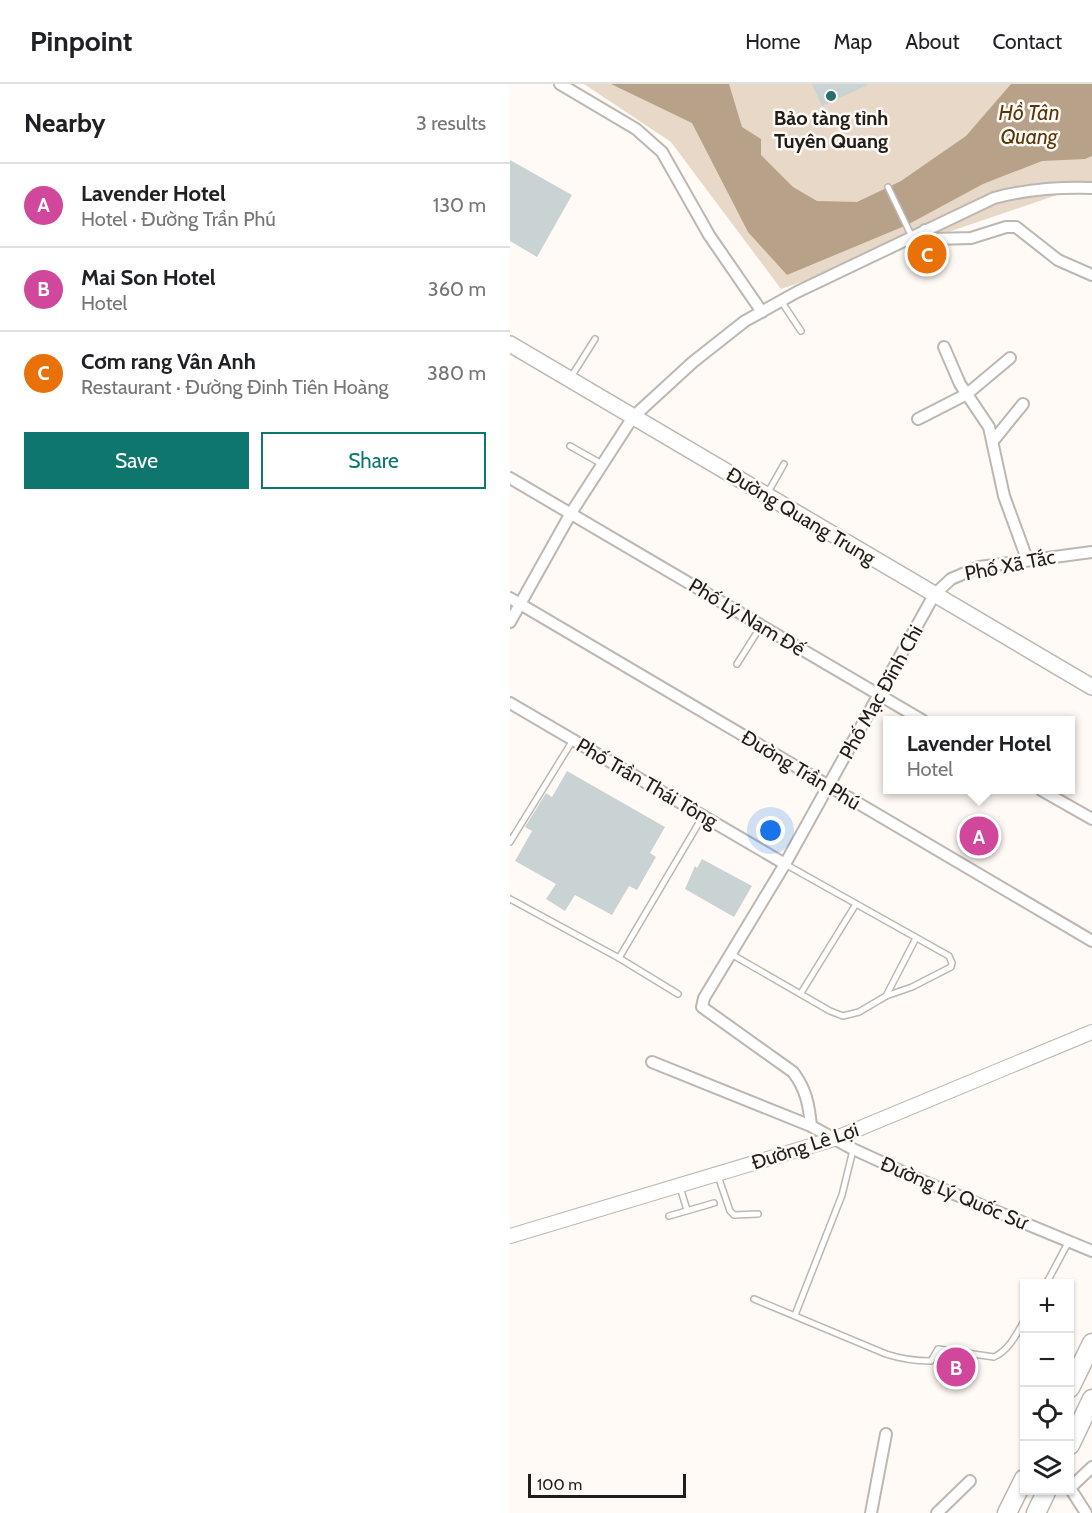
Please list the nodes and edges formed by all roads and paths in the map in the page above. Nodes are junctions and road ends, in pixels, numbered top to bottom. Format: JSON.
{"nodes":[{"id":1,"x":560,"y":84,"type":"edge"},
{"id":2,"x":888,"y":187,"type":"dead end"},
{"id":3,"x":1092,"y":188,"type":"edge"},
{"id":4,"x":925,"y":231,"type":"junction"},
{"id":5,"x":912,"y":237,"type":"junction"},
{"id":6,"x":1092,"y":275,"type":"edge"},
{"id":7,"x":781,"y":301,"type":"junction"},
{"id":8,"x":762,"y":312,"type":"junction"},
{"id":9,"x":801,"y":331,"type":"dead end"},
{"id":10,"x":595,"y":339,"type":"dead end"},
{"id":11,"x":510,"y":344,"type":"edge"},
{"id":12,"x":944,"y":347,"type":"dead end"},
{"id":13,"x":1010,"y":358,"type":"dead end"},
{"id":14,"x":570,"y":379,"type":"junction"},
{"id":15,"x":967,"y":394,"type":"junction"},
{"id":16,"x":1023,"y":404,"type":"dead end"},
{"id":17,"x":633,"y":417,"type":"junction"},
{"id":18,"x":918,"y":419,"type":"dead end"},
{"id":19,"x":993,"y":441,"type":"junction"},
{"id":20,"x":570,"y":446,"type":"dead end"},
{"id":21,"x":602,"y":464,"type":"junction"},
{"id":22,"x":784,"y":464,"type":"dead end"},
{"id":23,"x":510,"y":478,"type":"edge"},
{"id":24,"x":766,"y":495,"type":"junction"},
{"id":25,"x":571,"y":513,"type":"junction"},
{"id":26,"x":1092,"y":552,"type":"edge"},
{"id":27,"x":1027,"y":559,"type":"junction"},
{"id":28,"x":934,"y":595,"type":"junction"},
{"id":29,"x":510,"y":598,"type":"edge"},
{"id":30,"x":520,"y":604,"type":"junction"},
{"id":31,"x":510,"y":622,"type":"edge"},
{"id":32,"x":761,"y":626,"type":"junction"},
{"id":33,"x":737,"y":664,"type":"dead end"},
{"id":34,"x":1092,"y":687,"type":"edge"},
{"id":35,"x":879,"y":696,"type":"junction"},
{"id":36,"x":510,"y":703,"type":"edge"},
{"id":37,"x":915,"y":716,"type":"edge"},
{"id":38,"x":573,"y":740,"type":"junction"},
{"id":39,"x":828,"y":786,"type":"junction"},
{"id":40,"x":1050,"y":794,"type":"edge"},
{"id":41,"x":703,"y":816,"type":"junction"},
{"id":42,"x":1092,"y":819,"type":"edge"},
{"id":43,"x":510,"y":842,"type":"edge"},
{"id":44,"x":784,"y":864,"type":"junction"},
{"id":45,"x":510,"y":899,"type":"edge"},
{"id":46,"x":856,"y":904,"type":"junction"},
{"id":47,"x":916,"y":938,"type":"junction"},
{"id":48,"x":1092,"y":941,"type":"edge"},
{"id":49,"x":730,"y":953,"type":"junction"},
{"id":50,"x":620,"y":958,"type":"junction"},
{"id":51,"x":801,"y":993,"type":"junction"},
{"id":52,"x":678,"y":994,"type":"dead end"},
{"id":53,"x":886,"y":996,"type":"junction"},
{"id":54,"x":1092,"y":1032,"type":"edge"},
{"id":55,"x":652,"y":1062,"type":"dead end"},
{"id":56,"x":811,"y":1126,"type":"junction"},
{"id":57,"x":834,"y":1139,"type":"junction"},
{"id":58,"x":853,"y":1149,"type":"junction"},
{"id":59,"x":717,"y":1174,"type":"junction"},
{"id":60,"x":680,"y":1185,"type":"junction"},
{"id":61,"x":714,"y":1203,"type":"dead end"},
{"id":62,"x":687,"y":1210,"type":"junction"},
{"id":63,"x":758,"y":1214,"type":"dead end"},
{"id":64,"x":669,"y":1216,"type":"dead end"},
{"id":65,"x":510,"y":1236,"type":"edge"},
{"id":66,"x":1069,"y":1241,"type":"junction"},
{"id":67,"x":1092,"y":1251,"type":"edge"},
{"id":68,"x":1049,"y":1279,"type":"edge"},
{"id":69,"x":754,"y":1299,"type":"dead end"},
{"id":70,"x":795,"y":1315,"type":"junction"},
{"id":71,"x":1020,"y":1328,"type":"edge"},
{"id":72,"x":1092,"y":1343,"type":"edge"},
{"id":73,"x":1070,"y":1387,"type":"edge"},
{"id":74,"x":1092,"y":1399,"type":"edge"},
{"id":75,"x":886,"y":1434,"type":"dead end"},
{"id":76,"x":1071,"y":1441,"type":"edge"},
{"id":77,"x":1092,"y":1467,"type":"edge"},
{"id":78,"x":970,"y":1481,"type":"dead end"},
{"id":79,"x":1074,"y":1484,"type":"edge"},
{"id":80,"x":1020,"y":1487,"type":"edge"},
{"id":81,"x":1074,"y":1494,"type":"edge"},
{"id":82,"x":1045,"y":1495,"type":"edge"},
{"id":83,"x":871,"y":1513,"type":"edge"},
{"id":84,"x":937,"y":1513,"type":"edge"},
{"id":85,"x":1007,"y":1513,"type":"edge"},
{"id":86,"x":1036,"y":1513,"type":"edge"},
{"id":87,"x":1086,"y":1513,"type":"edge"}],
"edges":[{"from":1,"to":8,"type":"street"},
{"from":2,"to":5,"type":"lane"},
{"from":3,"to":4,"type":"street"},
{"from":4,"to":5,"type":"street"},
{"from":4,"to":6,"type":"street"},
{"from":5,"to":7,"type":"street"},
{"from":7,"to":8,"type":"street"},
{"from":7,"to":9,"type":"lane"},
{"from":8,"to":17,"type":"street"},
{"from":10,"to":14,"type":"lane"},
{"from":11,"to":14,"type":"main road","name":"Đường Quang Trung"},
{"from":12,"to":15,"type":"street"},
{"from":13,"to":15,"type":"street"},
{"from":14,"to":17,"type":"main road","name":"Đường Quang Trung"},
{"from":15,"to":18,"type":"street"},
{"from":15,"to":19,"type":"street"},
{"from":16,"to":19,"type":"street"},
{"from":17,"to":21,"type":"street"},
{"from":17,"to":24,"type":"main road","name":"Đường Quang Trung"},
{"from":19,"to":27,"type":"street"},
{"from":20,"to":21,"type":"lane"},
{"from":21,"to":25,"type":"street"},
{"from":22,"to":24,"type":"lane"},
{"from":23,"to":25,"type":"street","name":"Phố Lý Nam Đế"},
{"from":24,"to":28,"type":"main road","name":"Đường Quang Trung"},
{"from":25,"to":30,"type":"street"},
{"from":25,"to":32,"type":"street","name":"Phố Lý Nam Đế"},
{"from":26,"to":27,"type":"street","name":"Phố Xã Tắc"},
{"from":27,"to":28,"type":"street","name":"Phố Xã Tắc"},
{"from":28,"to":34,"type":"main road","name":"Đường Quang Trung"},
{"from":28,"to":35,"type":"street","name":"Phố Mạc Đĩnh Chi"},
{"from":29,"to":30,"type":"street","name":"Đường Trần Phú"},
{"from":30,"to":31,"type":"street"},
{"from":30,"to":39,"type":"street","name":"Đường Trần Phú"},
{"from":32,"to":33,"type":"lane"},
{"from":32,"to":35,"type":"street","name":"Phố Lý Nam Đế"},
{"from":35,"to":37,"type":"street","name":"Phố Lý Nam Đế"},
{"from":35,"to":39,"type":"street","name":"Phố Mạc Đĩnh Chi"},
{"from":36,"to":38,"type":"street","name":"Phố Trần Thái Tông"},
{"from":38,"to":41,"type":"street","name":"Phố Trần Thái Tông"},
{"from":38,"to":43,"type":"lane"},
{"from":39,"to":44,"type":"street","name":"Phố Mạc Đĩnh Chi"},
{"from":39,"to":48,"type":"street","name":"Đường Trần Phú"},
{"from":40,"to":42,"type":"street"},
{"from":41,"to":44,"type":"street","name":"Phố Trần Thái Tông"},
{"from":41,"to":50,"type":"lane"},
{"from":44,"to":46,"type":"lane"},
{"from":44,"to":49,"type":"street","name":"Phố Mạc Đĩnh Chi"},
{"from":45,"to":50,"type":"lane"},
{"from":46,"to":47,"type":"lane"},
{"from":46,"to":51,"type":"lane"},
{"from":47,"to":53,"type":"lane"},
{"from":47,"to":53,"type":"lane"},
{"from":49,"to":51,"type":"lane"},
{"from":49,"to":56,"type":"street","name":"Phố Mạc Đĩnh Chi"},
{"from":50,"to":52,"type":"lane"},
{"from":51,"to":53,"type":"lane"},
{"from":54,"to":57,"type":"street","name":"Đường Lê Lợi"},
{"from":55,"to":56,"type":"street","name":"Đường Lý Quốc Sư"},
{"from":56,"to":57,"type":"street","name":"Đường Lý Quốc Sư"},
{"from":57,"to":58,"type":"street","name":"Đường Lý Quốc Sư"},
{"from":57,"to":59,"type":"street","name":"Đường Lê Lợi"},
{"from":58,"to":66,"type":"street","name":"Đường Lý Quốc Sư"},
{"from":58,"to":70,"type":"lane"},
{"from":59,"to":60,"type":"street","name":"Đường Lê Lợi"},
{"from":59,"to":63,"type":"lane"},
{"from":60,"to":62,"type":"lane"},
{"from":60,"to":65,"type":"street","name":"Đường Lê Lợi"},
{"from":61,"to":62,"type":"lane"},
{"from":62,"to":64,"type":"lane"},
{"from":66,"to":67,"type":"street","name":"Đường Lý Quốc Sư"},
{"from":66,"to":68,"type":"lane"},
{"from":69,"to":70,"type":"lane"},
{"from":70,"to":71,"type":"lane"},
{"from":72,"to":73,"type":"highway"},
{"from":74,"to":76,"type":"highway"},
{"from":75,"to":83,"type":"street"},
{"from":77,"to":79,"type":"street"},
{"from":78,"to":84,"type":"street"},
{"from":80,"to":85,"type":"highway"},
{"from":81,"to":87,"type":"street"},
{"from":82,"to":86,"type":"highway"}]}
